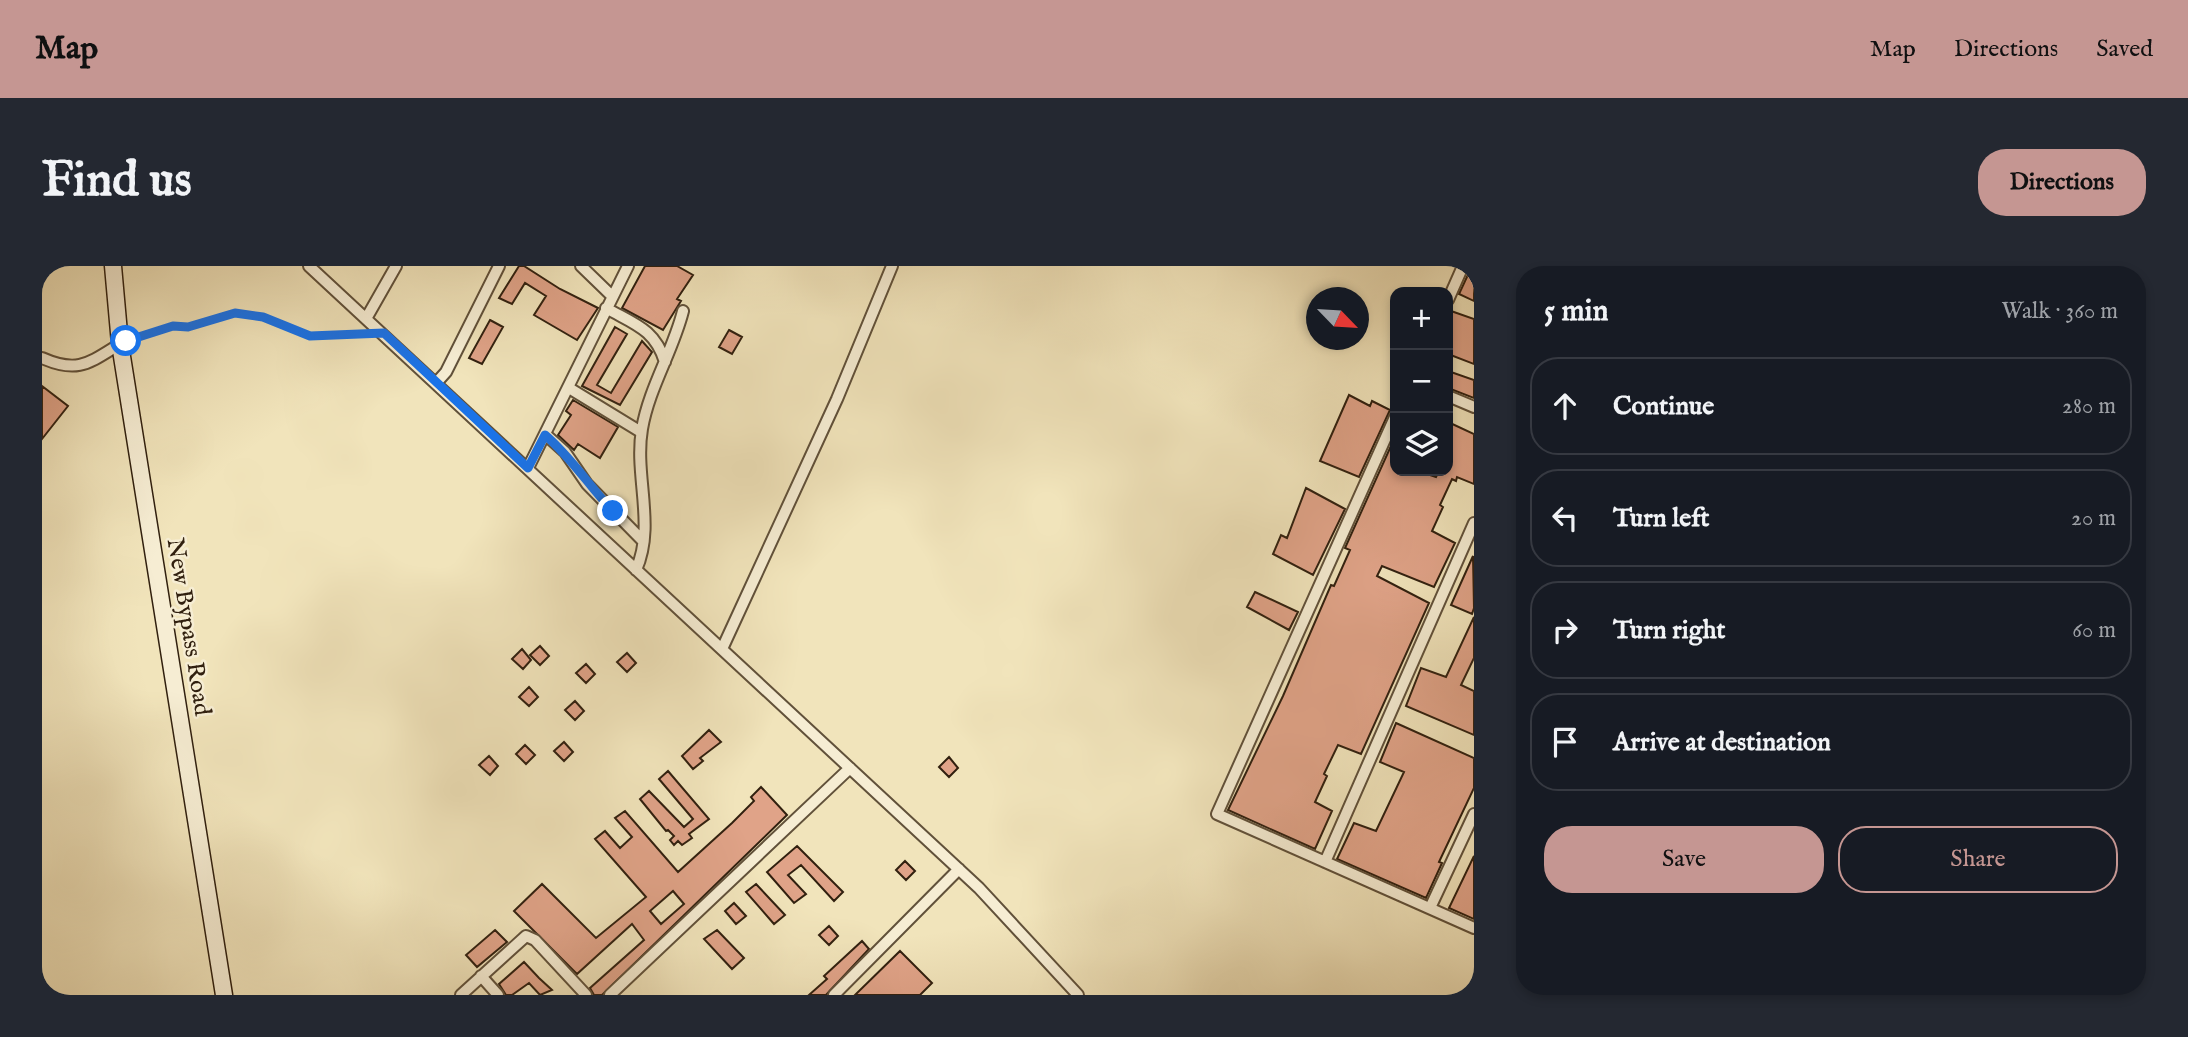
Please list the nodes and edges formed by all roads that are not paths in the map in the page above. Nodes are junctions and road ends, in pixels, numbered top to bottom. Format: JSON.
{"nodes":[{"id":1,"x":113,"y":266,"type":"edge"},
{"id":2,"x":309,"y":266,"type":"edge"},
{"id":3,"x":396,"y":266,"type":"edge"},
{"id":4,"x":499,"y":266,"type":"edge"},
{"id":5,"x":581,"y":266,"type":"edge"},
{"id":6,"x":628,"y":266,"type":"edge"},
{"id":7,"x":892,"y":266,"type":"edge"},
{"id":8,"x":1463,"y":266,"type":"edge"},
{"id":9,"x":1453,"y":289,"type":"edge"},
{"id":10,"x":612,"y":296,"type":"junction"},
{"id":11,"x":606,"y":308,"type":"junction"},
{"id":12,"x":683,"y":311,"type":"dead end"},
{"id":13,"x":367,"y":317,"type":"junction"},
{"id":14,"x":120,"y":344,"type":"junction"},
{"id":15,"x":42,"y":358,"type":"edge"},
{"id":16,"x":665,"y":362,"type":"junction"},
{"id":17,"x":437,"y":382,"type":"junction"},
{"id":18,"x":569,"y":388,"type":"junction"},
{"id":19,"x":1453,"y":398,"type":"edge"},
{"id":20,"x":1474,"y":407,"type":"edge"},
{"id":21,"x":1390,"y":428,"type":"edge"},
{"id":22,"x":641,"y":432,"type":"junction"},
{"id":23,"x":545,"y":435,"type":"junction"},
{"id":24,"x":528,"y":468,"type":"junction"},
{"id":25,"x":1474,"y":523,"type":"edge"},
{"id":26,"x":643,"y":541,"type":"junction"},
{"id":27,"x":1462,"y":551,"type":"junction"},
{"id":28,"x":1474,"y":557,"type":"edge"},
{"id":29,"x":636,"y":570,"type":"junction"},
{"id":30,"x":722,"y":649,"type":"junction"},
{"id":31,"x":850,"y":768,"type":"junction"},
{"id":32,"x":1474,"y":814,"type":"edge"},
{"id":33,"x":1325,"y":862,"type":"junction"},
{"id":34,"x":959,"y":869,"type":"junction"},
{"id":35,"x":1430,"y":908,"type":"junction"},
{"id":36,"x":1474,"y":928,"type":"edge"},
{"id":37,"x":481,"y":976,"type":"junction"},
{"id":38,"x":224,"y":995,"type":"edge"},
{"id":39,"x":461,"y":995,"type":"edge"},
{"id":40,"x":498,"y":995,"type":"edge"},
{"id":41,"x":586,"y":995,"type":"edge"},
{"id":42,"x":610,"y":995,"type":"edge"},
{"id":43,"x":835,"y":995,"type":"edge"},
{"id":44,"x":1078,"y":995,"type":"edge"}],
"edges":[{"from":1,"to":14,"type":"main road","name":"New Bypass Road"},
{"from":2,"to":13,"type":"street"},
{"from":3,"to":13,"type":"street"},
{"from":4,"to":17,"type":"street"},
{"from":5,"to":10,"type":"street"},
{"from":6,"to":10,"type":"street"},
{"from":7,"to":30,"type":"street"},
{"from":8,"to":9,"type":"street"},
{"from":10,"to":11,"type":"street"},
{"from":11,"to":16,"type":"street"},
{"from":11,"to":18,"type":"street"},
{"from":12,"to":16,"type":"street"},
{"from":13,"to":17,"type":"street"},
{"from":14,"to":15,"type":"street"},
{"from":14,"to":38,"type":"main road","name":"New Bypass Road"},
{"from":16,"to":22,"type":"street"},
{"from":17,"to":24,"type":"street"},
{"from":18,"to":22,"type":"street"},
{"from":18,"to":23,"type":"street"},
{"from":19,"to":20,"type":"street"},
{"from":21,"to":33,"type":"street"},
{"from":22,"to":26,"type":"street"},
{"from":23,"to":24,"type":"street"},
{"from":23,"to":26,"type":"street"},
{"from":24,"to":29,"type":"street"},
{"from":25,"to":27,"type":"street"},
{"from":26,"to":29,"type":"street"},
{"from":27,"to":28,"type":"street"},
{"from":27,"to":33,"type":"street"},
{"from":29,"to":30,"type":"street"},
{"from":30,"to":31,"type":"street"},
{"from":31,"to":34,"type":"street"},
{"from":31,"to":42,"type":"street"},
{"from":32,"to":35,"type":"street"},
{"from":33,"to":35,"type":"street"},
{"from":34,"to":43,"type":"street"},
{"from":34,"to":44,"type":"street"},
{"from":35,"to":36,"type":"street"},
{"from":37,"to":39,"type":"street"},
{"from":37,"to":40,"type":"street"},
{"from":37,"to":41,"type":"street"}]}
